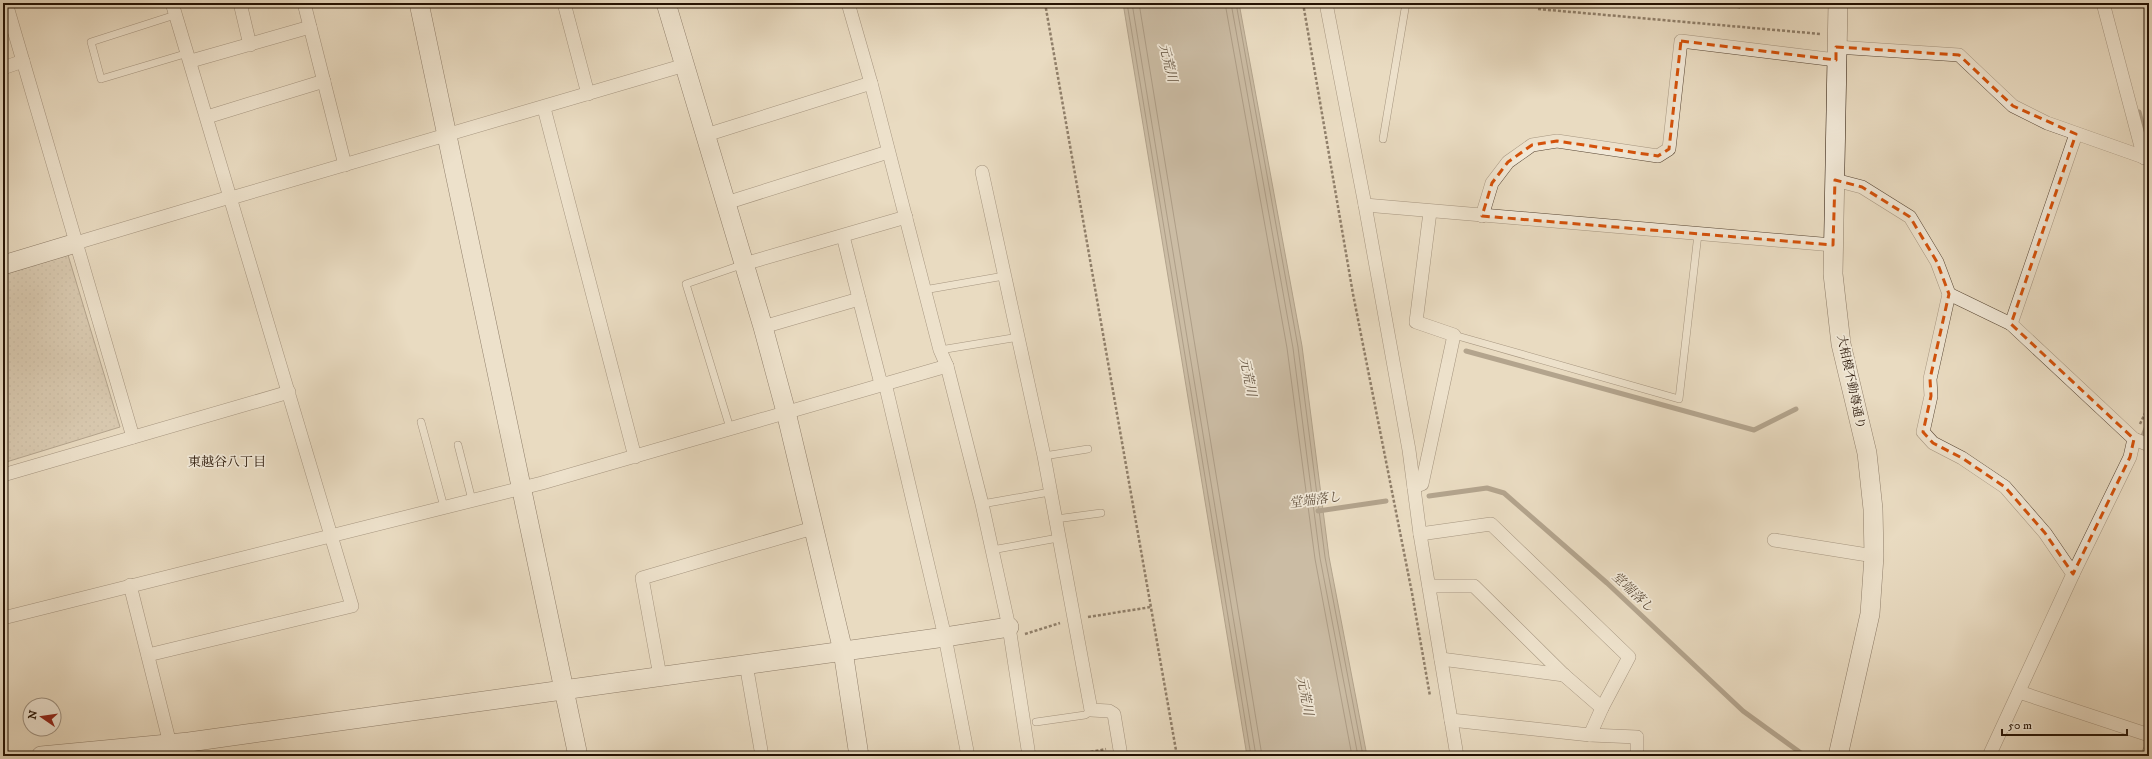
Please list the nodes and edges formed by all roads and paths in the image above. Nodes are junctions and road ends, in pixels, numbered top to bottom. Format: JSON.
{"nodes":[{"id":1,"x":6,"y":3,"type":"edge"},
{"id":2,"x":240,"y":3,"type":"edge"},
{"id":3,"x":304,"y":3,"type":"edge"},
{"id":4,"x":419,"y":3,"type":"edge"},
{"id":5,"x":564,"y":3,"type":"edge"},
{"id":6,"x":666,"y":3,"type":"edge"},
{"id":7,"x":848,"y":3,"type":"edge"},
{"id":8,"x":1044,"y":3,"type":"edge"},
{"id":9,"x":1303,"y":3,"type":"edge"},
{"id":10,"x":1326,"y":3,"type":"edge"},
{"id":11,"x":1406,"y":3,"type":"edge"},
{"id":12,"x":1838,"y":3,"type":"edge"},
{"id":13,"x":2103,"y":3,"type":"edge"},
{"id":14,"x":174,"y":9,"type":"edge"},
{"id":15,"x":1538,"y":9,"type":"dead end"},
{"id":16,"x":310,"y":27,"type":"junction"},
{"id":17,"x":250,"y":45,"type":"junction"},
{"id":18,"x":1837,"y":48,"type":"junction"},
{"id":19,"x":189,"y":57,"type":"junction"},
{"id":20,"x":23,"y":61,"type":"junction"},
{"id":21,"x":685,"y":65,"type":"junction"},
{"id":22,"x":3,"y":68,"type":"edge"},
{"id":23,"x":324,"y":81,"type":"junction"},
{"id":24,"x":871,"y":83,"type":"junction"},
{"id":25,"x":588,"y":94,"type":"junction"},
{"id":26,"x":544,"y":108,"type":"junction"},
{"id":27,"x":207,"y":117,"type":"junction"},
{"id":28,"x":2076,"y":134,"type":"junction"},
{"id":29,"x":706,"y":135,"type":"junction"},
{"id":30,"x":446,"y":136,"type":"junction"},
{"id":31,"x":1383,"y":139,"type":"dead end"},
{"id":32,"x":888,"y":152,"type":"junction"},
{"id":33,"x":2147,"y":158,"type":"edge"},
{"id":34,"x":345,"y":165,"type":"junction"},
{"id":35,"x":982,"y":172,"type":"dead end"},
{"id":36,"x":1835,"y":180,"type":"junction"},
{"id":37,"x":231,"y":197,"type":"junction"},
{"id":38,"x":726,"y":203,"type":"junction"},
{"id":39,"x":1365,"y":205,"type":"junction"},
{"id":40,"x":1430,"y":212,"type":"junction"},
{"id":41,"x":1482,"y":216,"type":"junction"},
{"id":42,"x":906,"y":217,"type":"junction"},
{"id":43,"x":1698,"y":234,"type":"junction"},
{"id":44,"x":843,"y":236,"type":"junction"},
{"id":45,"x":76,"y":243,"type":"junction"},
{"id":46,"x":1832,"y":245,"type":"junction"},
{"id":47,"x":3,"y":264,"type":"edge"},
{"id":48,"x":744,"y":264,"type":"junction"},
{"id":49,"x":1004,"y":276,"type":"junction"},
{"id":50,"x":924,"y":290,"type":"junction"},
{"id":51,"x":1949,"y":294,"type":"junction"},
{"id":52,"x":859,"y":299,"type":"junction"},
{"id":53,"x":2011,"y":324,"type":"junction"},
{"id":54,"x":763,"y":327,"type":"junction"},
{"id":55,"x":1454,"y":335,"type":"junction"},
{"id":56,"x":1019,"y":337,"type":"junction"},
{"id":57,"x":940,"y":350,"type":"junction"},
{"id":58,"x":947,"y":366,"type":"junction"},
{"id":59,"x":883,"y":384,"type":"junction"},
{"id":60,"x":289,"y":392,"type":"junction"},
{"id":61,"x":2149,"y":405,"type":"edge"},
{"id":62,"x":786,"y":412,"type":"junction"},
{"id":63,"x":421,"y":422,"type":"dead end"},
{"id":64,"x":730,"y":428,"type":"junction"},
{"id":65,"x":132,"y":437,"type":"junction"},
{"id":66,"x":2134,"y":439,"type":"junction"},
{"id":67,"x":458,"y":445,"type":"dead end"},
{"id":68,"x":2149,"y":445,"type":"edge"},
{"id":69,"x":1088,"y":448,"type":"dead end"},
{"id":70,"x":1044,"y":456,"type":"junction"},
{"id":71,"x":635,"y":457,"type":"junction"},
{"id":72,"x":3,"y":475,"type":"edge"},
{"id":73,"x":1414,"y":487,"type":"junction"},
{"id":74,"x":521,"y":488,"type":"junction"},
{"id":75,"x":1050,"y":492,"type":"junction"},
{"id":76,"x":472,"y":500,"type":"junction"},
{"id":77,"x":982,"y":504,"type":"junction"},
{"id":78,"x":444,"y":507,"type":"junction"},
{"id":79,"x":1101,"y":513,"type":"dead end"},
{"id":80,"x":1056,"y":519,"type":"junction"},
{"id":81,"x":813,"y":528,"type":"junction"},
{"id":82,"x":1420,"y":534,"type":"junction"},
{"id":83,"x":332,"y":536,"type":"junction"},
{"id":84,"x":1058,"y":538,"type":"junction"},
{"id":85,"x":1774,"y":540,"type":"dead end"},
{"id":86,"x":992,"y":550,"type":"junction"},
{"id":87,"x":1874,"y":556,"type":"junction"},
{"id":88,"x":2073,"y":574,"type":"junction"},
{"id":89,"x":130,"y":585,"type":"junction"},
{"id":90,"x":1429,"y":586,"type":"junction"},
{"id":91,"x":1151,"y":607,"type":"junction"},
{"id":92,"x":1137,"y":610,"type":"dead end"},
{"id":93,"x":3,"y":618,"type":"edge"},
{"id":94,"x":1009,"y":627,"type":"junction"},
{"id":95,"x":945,"y":637,"type":"junction"},
{"id":96,"x":844,"y":651,"type":"junction"},
{"id":97,"x":148,"y":655,"type":"junction"},
{"id":98,"x":1441,"y":659,"type":"junction"},
{"id":99,"x":746,"y":664,"type":"junction"},
{"id":100,"x":1564,"y":675,"type":"junction"},
{"id":101,"x":660,"y":676,"type":"junction"},
{"id":102,"x":564,"y":690,"type":"junction"},
{"id":103,"x":2019,"y":692,"type":"junction"},
{"id":104,"x":1431,"y":702,"type":"dead end"},
{"id":105,"x":1602,"y":708,"type":"junction"},
{"id":106,"x":1092,"y":710,"type":"junction"},
{"id":107,"x":1451,"y":720,"type":"junction"},
{"id":108,"x":1036,"y":722,"type":"dead end"},
{"id":109,"x":1590,"y":734,"type":"junction"},
{"id":110,"x":2149,"y":735,"type":"edge"},
{"id":111,"x":170,"y":750,"type":"edge"},
{"id":112,"x":1120,"y":751,"type":"edge"},
{"id":113,"x":2149,"y":752,"type":"edge"},
{"id":114,"x":41,"y":756,"type":"edge"},
{"id":115,"x":578,"y":756,"type":"edge"},
{"id":116,"x":762,"y":756,"type":"edge"},
{"id":117,"x":859,"y":756,"type":"edge"},
{"id":118,"x":968,"y":756,"type":"edge"},
{"id":119,"x":1029,"y":756,"type":"edge"},
{"id":120,"x":1071,"y":756,"type":"edge"},
{"id":121,"x":1177,"y":756,"type":"edge"},
{"id":122,"x":1457,"y":756,"type":"edge"},
{"id":123,"x":1637,"y":756,"type":"edge"},
{"id":124,"x":1838,"y":756,"type":"edge"},
{"id":125,"x":1988,"y":756,"type":"edge"},
{"id":126,"x":2148,"y":756,"type":"edge"}],
"edges":[{"from":1,"to":20,"type":"street"},
{"from":2,"to":17,"type":"street"},
{"from":3,"to":16,"type":"street"},
{"from":4,"to":30,"type":"street"},
{"from":5,"to":25,"type":"street"},
{"from":6,"to":21,"type":"street"},
{"from":7,"to":24,"type":"street"},
{"from":8,"to":91,"type":"path"},
{"from":9,"to":104,"type":"path"},
{"from":10,"to":39,"type":"street"},
{"from":11,"to":31,"type":"lane"},
{"from":12,"to":18,"type":"street","name":"大相模不動尊通り"},
{"from":13,"to":33,"type":"street"},
{"from":14,"to":19,"type":"street"},
{"from":14,"to":19,"type":"lane"},
{"from":15,"to":18,"type":"path"},
{"from":16,"to":17,"type":"street"},
{"from":16,"to":23,"type":"street"},
{"from":17,"to":19,"type":"street"},
{"from":18,"to":28,"type":"street"},
{"from":18,"to":36,"type":"street","name":"大相模不動尊通り"},
{"from":18,"to":41,"type":"street"},
{"from":19,"to":27,"type":"street"},
{"from":20,"to":22,"type":"street"},
{"from":20,"to":45,"type":"street"},
{"from":21,"to":25,"type":"street"},
{"from":21,"to":29,"type":"street"},
{"from":23,"to":27,"type":"street"},
{"from":23,"to":34,"type":"street"},
{"from":24,"to":29,"type":"street"},
{"from":24,"to":32,"type":"street"},
{"from":25,"to":26,"type":"street"},
{"from":26,"to":30,"type":"street"},
{"from":26,"to":71,"type":"street"},
{"from":27,"to":37,"type":"street"},
{"from":28,"to":33,"type":"street"},
{"from":28,"to":53,"type":"street"},
{"from":29,"to":38,"type":"street"},
{"from":30,"to":34,"type":"street"},
{"from":30,"to":74,"type":"street"},
{"from":32,"to":38,"type":"street"},
{"from":32,"to":42,"type":"street"},
{"from":34,"to":37,"type":"street"},
{"from":35,"to":49,"type":"street"},
{"from":36,"to":46,"type":"street","name":"大相模不動尊通り"},
{"from":36,"to":51,"type":"street"},
{"from":37,"to":45,"type":"street"},
{"from":37,"to":60,"type":"street"},
{"from":38,"to":48,"type":"street"},
{"from":39,"to":40,"type":"street"},
{"from":39,"to":73,"type":"street"},
{"from":40,"to":41,"type":"street"},
{"from":40,"to":55,"type":"street"},
{"from":41,"to":43,"type":"street"},
{"from":42,"to":44,"type":"street"},
{"from":42,"to":50,"type":"street"},
{"from":43,"to":46,"type":"street"},
{"from":43,"to":55,"type":"lane"},
{"from":44,"to":48,"type":"street"},
{"from":44,"to":52,"type":"street"},
{"from":45,"to":47,"type":"street"},
{"from":45,"to":65,"type":"street"},
{"from":46,"to":87,"type":"street","name":"大相模不動尊通り"},
{"from":48,"to":54,"type":"street"},
{"from":48,"to":64,"type":"lane"},
{"from":49,"to":50,"type":"lane"},
{"from":49,"to":56,"type":"street"},
{"from":50,"to":57,"type":"street"},
{"from":51,"to":53,"type":"street"},
{"from":51,"to":88,"type":"street"},
{"from":52,"to":54,"type":"street"},
{"from":52,"to":59,"type":"street"},
{"from":53,"to":66,"type":"street"},
{"from":54,"to":62,"type":"street"},
{"from":55,"to":73,"type":"street"},
{"from":56,"to":57,"type":"lane"},
{"from":56,"to":70,"type":"street"},
{"from":57,"to":58,"type":"street"},
{"from":58,"to":59,"type":"street"},
{"from":58,"to":77,"type":"street"},
{"from":59,"to":62,"type":"street"},
{"from":59,"to":95,"type":"street"},
{"from":60,"to":65,"type":"street"},
{"from":60,"to":83,"type":"street"},
{"from":61,"to":66,"type":"path"},
{"from":62,"to":64,"type":"street"},
{"from":62,"to":81,"type":"street"},
{"from":63,"to":78,"type":"lane"},
{"from":64,"to":71,"type":"street"},
{"from":65,"to":72,"type":"street"},
{"from":66,"to":68,"type":"street"},
{"from":66,"to":88,"type":"street"},
{"from":67,"to":76,"type":"lane"},
{"from":69,"to":70,"type":"lane"},
{"from":70,"to":75,"type":"street"},
{"from":71,"to":74,"type":"street"},
{"from":73,"to":82,"type":"street"},
{"from":74,"to":76,"type":"street"},
{"from":74,"to":102,"type":"street"},
{"from":75,"to":77,"type":"lane"},
{"from":75,"to":80,"type":"street"},
{"from":76,"to":78,"type":"street"},
{"from":77,"to":86,"type":"street"},
{"from":78,"to":83,"type":"street"},
{"from":79,"to":80,"type":"lane"},
{"from":80,"to":84,"type":"street"},
{"from":81,"to":96,"type":"street"},
{"from":81,"to":101,"type":"street"},
{"from":82,"to":90,"type":"street"},
{"from":82,"to":105,"type":"street"},
{"from":83,"to":89,"type":"street"},
{"from":83,"to":97,"type":"street"},
{"from":84,"to":86,"type":"lane"},
{"from":84,"to":106,"type":"street"},
{"from":85,"to":87,"type":"street"},
{"from":86,"to":94,"type":"street"},
{"from":87,"to":124,"type":"street","name":"大相模不動尊通り"},
{"from":88,"to":103,"type":"street"},
{"from":89,"to":93,"type":"street"},
{"from":89,"to":97,"type":"street"},
{"from":90,"to":98,"type":"street"},
{"from":90,"to":100,"type":"street"},
{"from":91,"to":92,"type":"path"},
{"from":91,"to":121,"type":"path"},
{"from":94,"to":95,"type":"street"},
{"from":94,"to":119,"type":"street"},
{"from":95,"to":96,"type":"street"},
{"from":95,"to":118,"type":"street"},
{"from":96,"to":99,"type":"street"},
{"from":96,"to":117,"type":"street"},
{"from":97,"to":111,"type":"street"},
{"from":98,"to":100,"type":"street"},
{"from":98,"to":107,"type":"street"},
{"from":99,"to":101,"type":"street"},
{"from":99,"to":116,"type":"street"},
{"from":100,"to":105,"type":"street"},
{"from":101,"to":102,"type":"street"},
{"from":102,"to":111,"type":"street"},
{"from":102,"to":115,"type":"street"},
{"from":103,"to":110,"type":"street"},
{"from":103,"to":125,"type":"street"},
{"from":105,"to":109,"type":"street"},
{"from":106,"to":108,"type":"lane"},
{"from":106,"to":112,"type":"street"},
{"from":107,"to":109,"type":"street"},
{"from":107,"to":122,"type":"street"},
{"from":109,"to":123,"type":"street"},
{"from":111,"to":114,"type":"street"},
{"from":112,"to":120,"type":"path"},
{"from":113,"to":126,"type":"street"}]}
